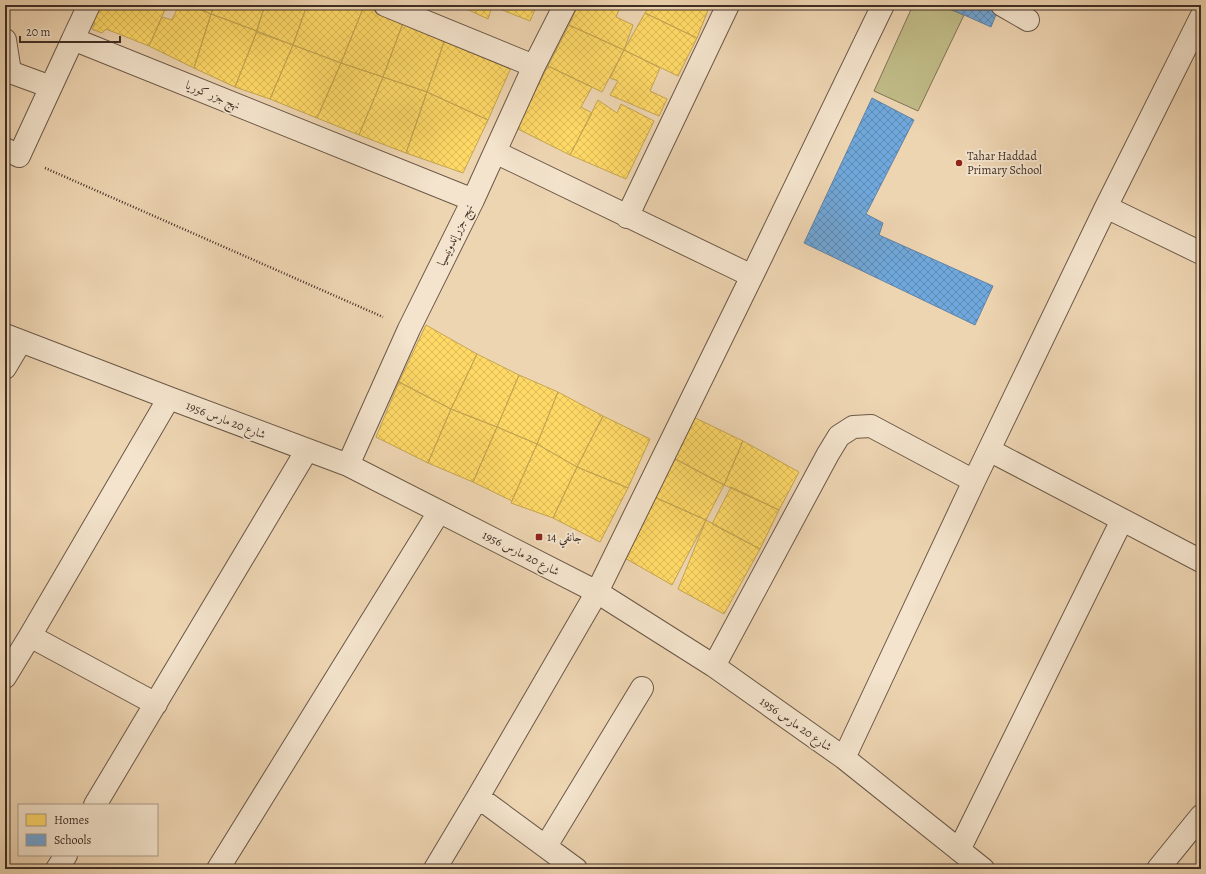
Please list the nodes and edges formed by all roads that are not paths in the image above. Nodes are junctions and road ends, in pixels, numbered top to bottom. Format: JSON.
{"nodes":[{"id":1,"x":89,"y":5,"type":"edge"},
{"id":2,"x":385,"y":5,"type":"edge"},
{"id":3,"x":565,"y":5,"type":"edge"},
{"id":4,"x":728,"y":5,"type":"edge"},
{"id":5,"x":883,"y":5,"type":"edge"},
{"id":6,"x":1002,"y":5,"type":"edge"},
{"id":7,"x":1201,"y":17,"type":"edge"},
{"id":8,"x":1028,"y":20,"type":"dead end"},
{"id":9,"x":73,"y":39,"type":"junction"},
{"id":10,"x":5,"y":40,"type":"edge"},
{"id":11,"x":534,"y":66,"type":"junction"},
{"id":12,"x":8,"y":73,"type":"edge"},
{"id":13,"x":51,"y":87,"type":"junction"},
{"id":14,"x":495,"y":152,"type":"junction"},
{"id":15,"x":12,"y":153,"type":"edge"},
{"id":16,"x":473,"y":200,"type":"junction"},
{"id":17,"x":1106,"y":207,"type":"junction"},
{"id":18,"x":627,"y":217,"type":"junction"},
{"id":19,"x":1201,"y":253,"type":"edge"},
{"id":20,"x":752,"y":276,"type":"junction"},
{"id":21,"x":13,"y":338,"type":"edge"},
{"id":22,"x":5,"y":368,"type":"edge"},
{"id":23,"x":169,"y":398,"type":"junction"},
{"id":24,"x":307,"y":450,"type":"junction"},
{"id":25,"x":989,"y":450,"type":"junction"},
{"id":26,"x":348,"y":465,"type":"junction"},
{"id":27,"x":974,"y":480,"type":"junction"},
{"id":28,"x":440,"y":512,"type":"junction"},
{"id":29,"x":1122,"y":520,"type":"junction"},
{"id":30,"x":1201,"y":561,"type":"edge"},
{"id":31,"x":597,"y":592,"type":"junction"},
{"id":32,"x":30,"y":636,"type":"junction"},
{"id":33,"x":714,"y":666,"type":"junction"},
{"id":34,"x":5,"y":677,"type":"edge"},
{"id":35,"x":642,"y":688,"type":"dead end"},
{"id":36,"x":156,"y":704,"type":"junction"},
{"id":37,"x":844,"y":758,"type":"junction"},
{"id":38,"x":478,"y":797,"type":"junction"},
{"id":39,"x":97,"y":804,"type":"edge"},
{"id":40,"x":1201,"y":816,"type":"edge"},
{"id":41,"x":546,"y":846,"type":"junction"},
{"id":42,"x":959,"y":850,"type":"junction"},
{"id":43,"x":65,"y":856,"type":"edge"},
{"id":44,"x":57,"y":869,"type":"edge"},
{"id":45,"x":218,"y":869,"type":"edge"},
{"id":46,"x":435,"y":869,"type":"edge"},
{"id":47,"x":576,"y":869,"type":"edge"},
{"id":48,"x":983,"y":869,"type":"edge"},
{"id":49,"x":1158,"y":869,"type":"edge"}],
"edges":[{"from":1,"to":9,"type":"street"},
{"from":2,"to":11,"type":"street"},
{"from":3,"to":11,"type":"street","name":"نهج جزر إندونيسيا"},
{"from":4,"to":18,"type":"street"},
{"from":5,"to":20,"type":"street"},
{"from":6,"to":8,"type":"street"},
{"from":7,"to":17,"type":"street"},
{"from":9,"to":13,"type":"street"},
{"from":9,"to":16,"type":"street","name":"نهج جزر كوريا"},
{"from":10,"to":12,"type":"street"},
{"from":11,"to":14,"type":"street","name":"نهج جزر إندونيسيا"},
{"from":12,"to":13,"type":"street"},
{"from":13,"to":15,"type":"street"},
{"from":14,"to":16,"type":"street","name":"نهج جزر إندونيسيا"},
{"from":14,"to":18,"type":"street"},
{"from":16,"to":26,"type":"street","name":"نهج جزر إندونيسيا"},
{"from":17,"to":19,"type":"street"},
{"from":17,"to":25,"type":"street"},
{"from":18,"to":20,"type":"street"},
{"from":20,"to":31,"type":"street"},
{"from":21,"to":22,"type":"street"},
{"from":21,"to":23,"type":"street","name":"شارع 20 مارس 1956"},
{"from":23,"to":24,"type":"street","name":"شارع 20 مارس 1956"},
{"from":23,"to":32,"type":"street"},
{"from":24,"to":26,"type":"street","name":"شارع 20 مارس 1956"},
{"from":24,"to":36,"type":"street"},
{"from":25,"to":27,"type":"street"},
{"from":25,"to":29,"type":"street"},
{"from":26,"to":28,"type":"street","name":"شارع 20 مارس 1956"},
{"from":27,"to":33,"type":"street"},
{"from":27,"to":37,"type":"street"},
{"from":28,"to":31,"type":"street","name":"شارع 20 مارس 1956"},
{"from":28,"to":45,"type":"street"},
{"from":29,"to":30,"type":"street"},
{"from":29,"to":42,"type":"street"},
{"from":31,"to":33,"type":"street","name":"شارع 20 مارس 1956"},
{"from":31,"to":38,"type":"street"},
{"from":32,"to":34,"type":"street"},
{"from":32,"to":36,"type":"street"},
{"from":33,"to":37,"type":"street","name":"شارع 20 مارس 1956"},
{"from":35,"to":41,"type":"street"},
{"from":36,"to":39,"type":"street"},
{"from":37,"to":42,"type":"street","name":"شارع 20 مارس 1956"},
{"from":38,"to":41,"type":"street"},
{"from":38,"to":46,"type":"street"},
{"from":40,"to":49,"type":"street"},
{"from":41,"to":47,"type":"street"},
{"from":42,"to":48,"type":"street","name":"شارع 20 مارس 1956"},
{"from":43,"to":44,"type":"street"}]}
